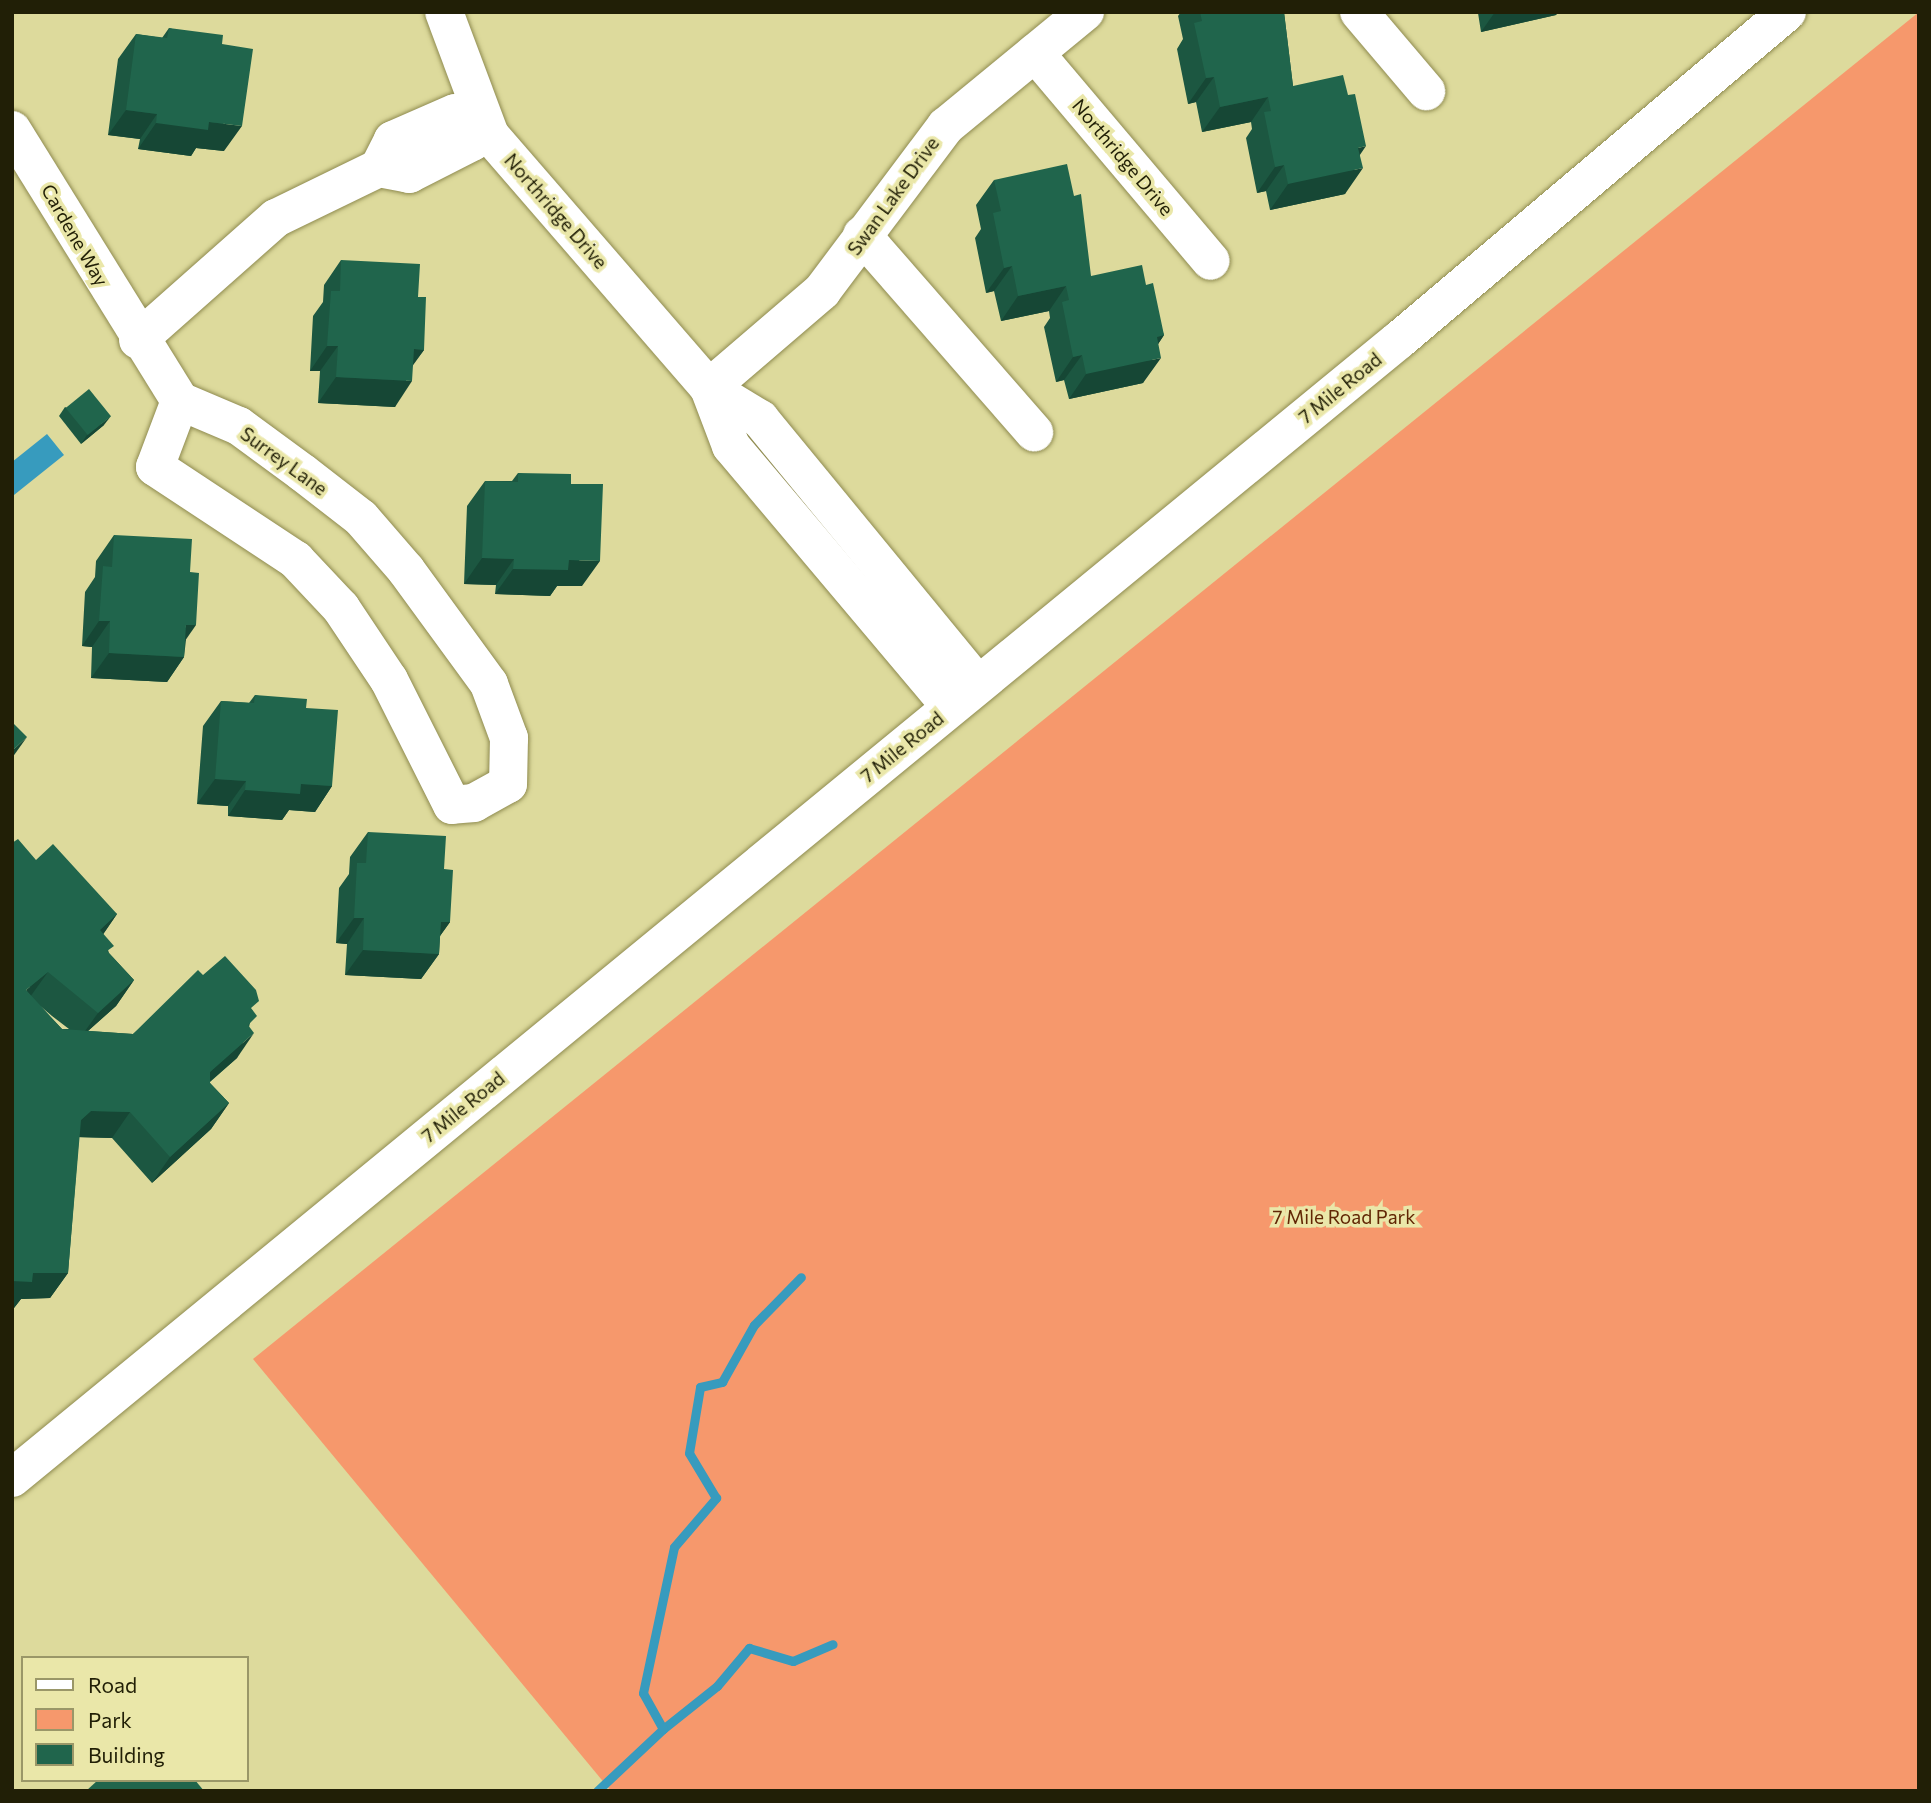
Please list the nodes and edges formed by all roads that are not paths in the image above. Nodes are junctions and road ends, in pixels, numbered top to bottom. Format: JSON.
{"nodes":[{"id":1,"x":444,"y":12,"type":"edge"},
{"id":2,"x":1086,"y":12,"type":"edge"},
{"id":3,"x":1359,"y":12,"type":"edge"},
{"id":4,"x":1787,"y":12,"type":"edge"},
{"id":5,"x":1035,"y":53,"type":"junction"},
{"id":6,"x":1426,"y":91,"type":"dead end"},
{"id":7,"x":481,"y":118,"type":"junction"},
{"id":8,"x":12,"y":130,"type":"edge"},
{"id":9,"x":862,"y":235,"type":"junction"},
{"id":10,"x":1211,"y":261,"type":"dead end"},
{"id":11,"x":138,"y":340,"type":"junction"},
{"id":12,"x":709,"y":388,"type":"junction"},
{"id":13,"x":180,"y":401,"type":"junction"},
{"id":14,"x":1034,"y":432,"type":"dead end"},
{"id":15,"x":965,"y":695,"type":"junction"},
{"id":16,"x":12,"y":1478,"type":"edge"}],
"edges":[{"from":1,"to":7,"type":"street","name":"Northridge Drive"},
{"from":2,"to":5,"type":"street","name":"Swan Lake Drive"},
{"from":3,"to":6,"type":"street"},
{"from":4,"to":15,"type":"street","name":"7 Mile Road"},
{"from":5,"to":9,"type":"street","name":"Swan Lake Drive"},
{"from":5,"to":10,"type":"street","name":"Northridge Drive"},
{"from":7,"to":11,"type":"street"},
{"from":7,"to":12,"type":"street","name":"Northridge Drive"},
{"from":8,"to":11,"type":"street","name":"Cardene Way"},
{"from":9,"to":12,"type":"street","name":"Swan Lake Drive"},
{"from":9,"to":14,"type":"street"},
{"from":11,"to":13,"type":"street"},
{"from":12,"to":15,"type":"street","name":"Northridge Drive"},
{"from":13,"to":13,"type":"street","name":"Surrey Lane"},
{"from":15,"to":16,"type":"street","name":"7 Mile Road"}]}
